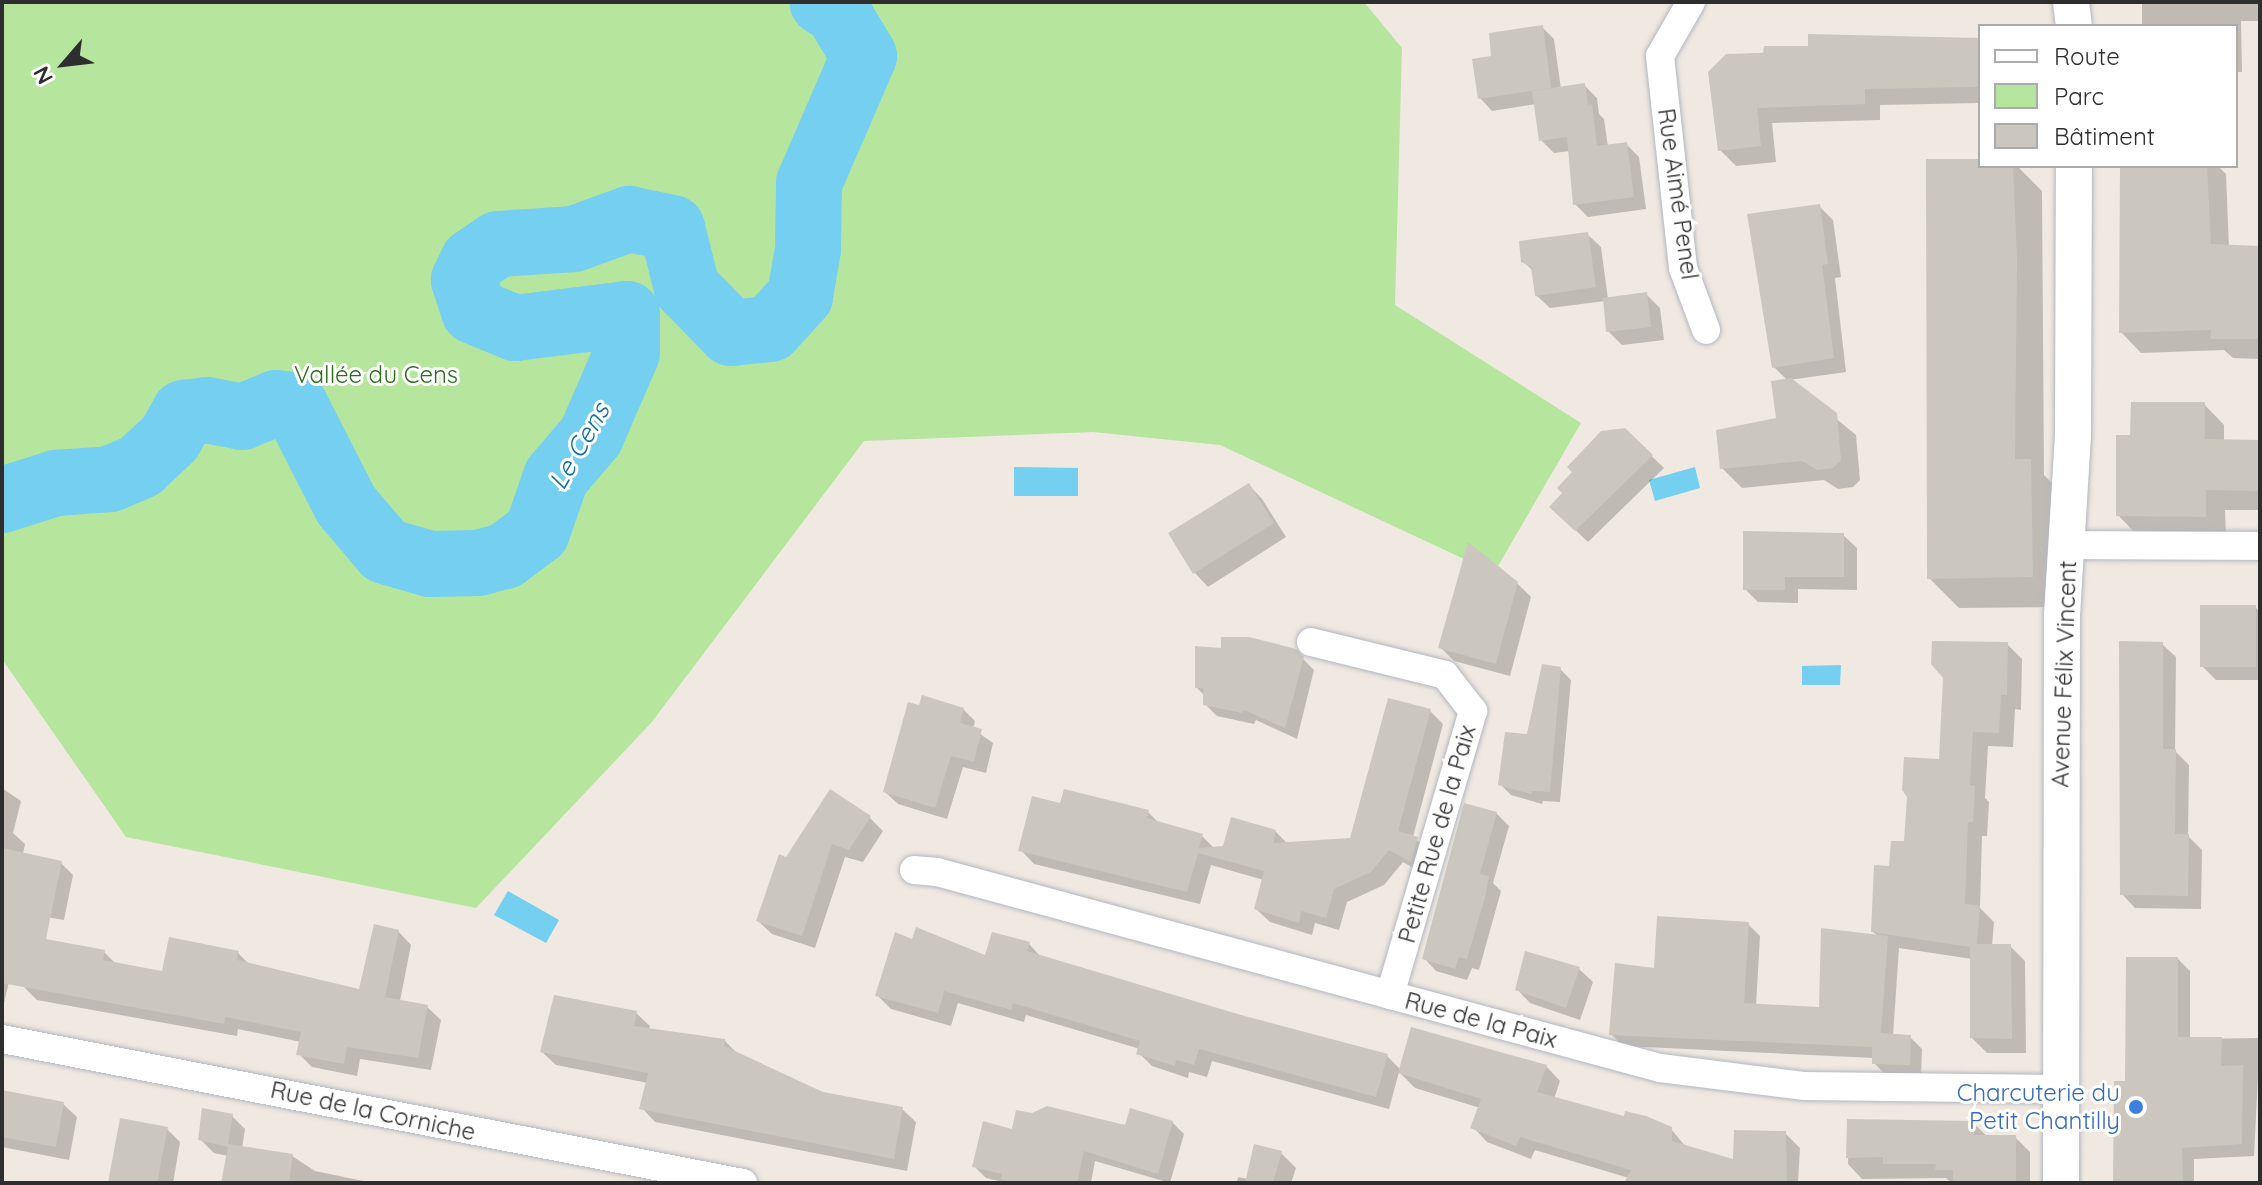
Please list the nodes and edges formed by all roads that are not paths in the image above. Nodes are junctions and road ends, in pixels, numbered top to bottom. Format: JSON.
{"nodes":[{"id":1,"x":1691,"y":2,"type":"edge"},
{"id":2,"x":2071,"y":2,"type":"edge"},
{"id":3,"x":2074,"y":24,"type":"edge"},
{"id":4,"x":2074,"y":168,"type":"edge"},
{"id":5,"x":1706,"y":330,"type":"dead end"},
{"id":6,"x":2068,"y":545,"type":"junction"},
{"id":7,"x":2260,"y":546,"type":"edge"},
{"id":8,"x":1311,"y":642,"type":"dead end"},
{"id":9,"x":914,"y":870,"type":"dead end"},
{"id":10,"x":1390,"y":995,"type":"junction"},
{"id":11,"x":2,"y":1039,"type":"edge"},
{"id":12,"x":2060,"y":1089,"type":"junction"},
{"id":13,"x":743,"y":1183,"type":"edge"},
{"id":14,"x":2061,"y":1183,"type":"edge"}],
"edges":[{"from":1,"to":5,"type":"street","name":"Rue Aimé Penel"},
{"from":2,"to":3,"type":"street"},
{"from":4,"to":6,"type":"street","name":"Avenue Félix Vincent"},
{"from":6,"to":7,"type":"street"},
{"from":6,"to":12,"type":"street","name":"Avenue Félix Vincent"},
{"from":8,"to":10,"type":"street","name":"Petite Rue de la Paix"},
{"from":9,"to":10,"type":"street","name":"Rue de la Paix"},
{"from":10,"to":12,"type":"street","name":"Rue de la Paix"},
{"from":11,"to":13,"type":"street","name":"Rue de la Corniche"},
{"from":12,"to":14,"type":"street","name":"Avenue Félix Vincent"}]}
